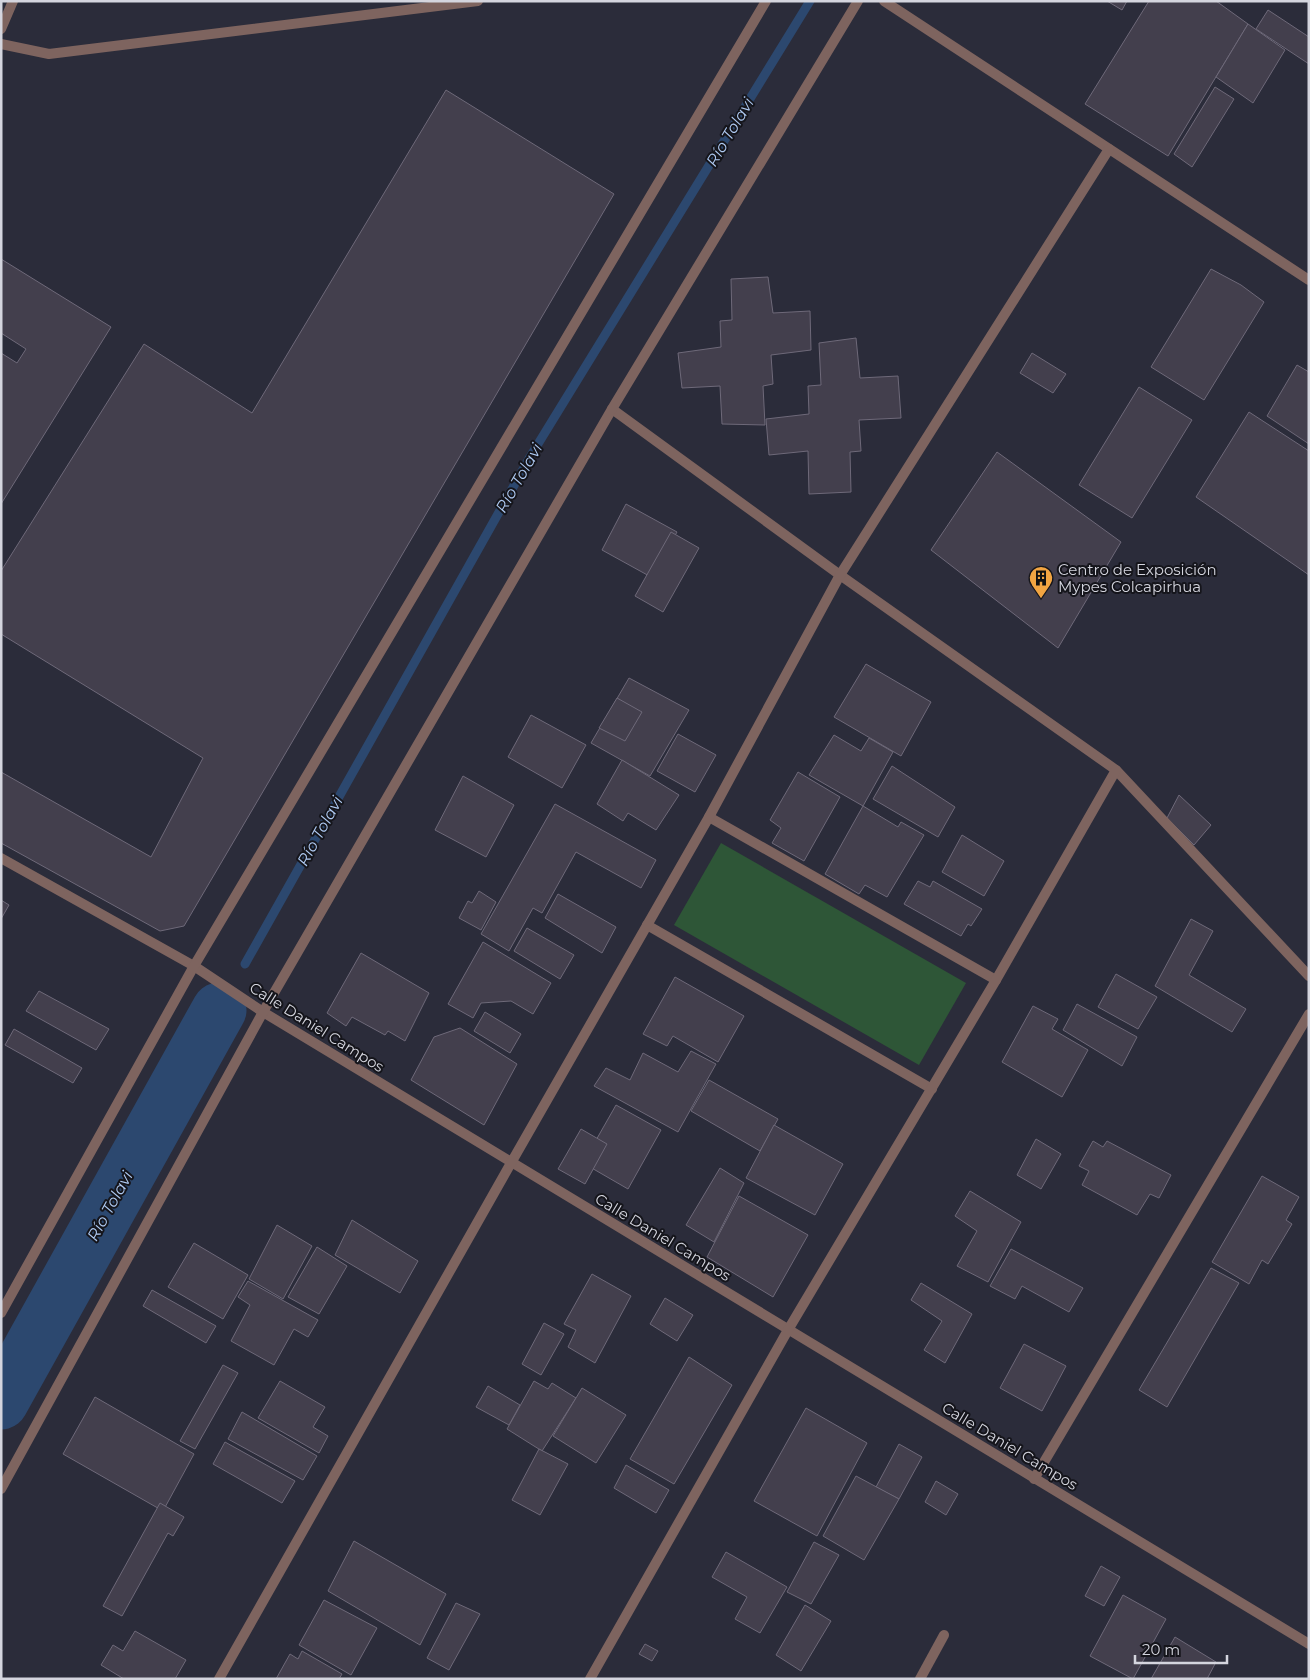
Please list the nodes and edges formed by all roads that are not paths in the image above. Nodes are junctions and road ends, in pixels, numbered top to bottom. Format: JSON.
{"nodes":[{"id":1,"x":13,"y":1,"type":"edge"},
{"id":2,"x":478,"y":1,"type":"edge"},
{"id":3,"x":766,"y":1,"type":"edge"},
{"id":4,"x":858,"y":1,"type":"edge"},
{"id":5,"x":884,"y":1,"type":"edge"},
{"id":6,"x":1,"y":29,"type":"edge"},
{"id":7,"x":1,"y":44,"type":"edge"},
{"id":8,"x":1109,"y":149,"type":"junction"},
{"id":9,"x":1309,"y":280,"type":"edge"},
{"id":10,"x":612,"y":409,"type":"junction"},
{"id":11,"x":840,"y":575,"type":"junction"},
{"id":12,"x":1116,"y":770,"type":"junction"},
{"id":13,"x":709,"y":817,"type":"junction"},
{"id":14,"x":1,"y":858,"type":"edge"},
{"id":15,"x":647,"y":926,"type":"junction"},
{"id":16,"x":194,"y":966,"type":"junction"},
{"id":17,"x":1309,"y":976,"type":"edge"},
{"id":18,"x":996,"y":980,"type":"junction"},
{"id":19,"x":263,"y":1012,"type":"junction"},
{"id":20,"x":1309,"y":1014,"type":"edge"},
{"id":21,"x":932,"y":1089,"type":"junction"},
{"id":22,"x":511,"y":1163,"type":"junction"},
{"id":23,"x":1,"y":1313,"type":"edge"},
{"id":24,"x":788,"y":1330,"type":"junction"},
{"id":25,"x":1034,"y":1479,"type":"junction"},
{"id":26,"x":1,"y":1489,"type":"edge"},
{"id":27,"x":944,"y":1635,"type":"dead end"},
{"id":28,"x":1309,"y":1644,"type":"edge"},
{"id":29,"x":219,"y":1679,"type":"edge"},
{"id":30,"x":590,"y":1679,"type":"edge"},
{"id":31,"x":920,"y":1679,"type":"edge"}],
"edges":[{"from":1,"to":6,"type":"street"},
{"from":2,"to":7,"type":"street"},
{"from":3,"to":16,"type":"street"},
{"from":4,"to":10,"type":"street"},
{"from":5,"to":8,"type":"street"},
{"from":8,"to":9,"type":"street"},
{"from":8,"to":11,"type":"street"},
{"from":10,"to":11,"type":"street"},
{"from":10,"to":19,"type":"street"},
{"from":11,"to":12,"type":"street"},
{"from":11,"to":13,"type":"street"},
{"from":12,"to":17,"type":"street"},
{"from":12,"to":18,"type":"street"},
{"from":13,"to":15,"type":"street"},
{"from":13,"to":18,"type":"street"},
{"from":14,"to":16,"type":"street","name":"Calle Daniel Campos"},
{"from":15,"to":21,"type":"street"},
{"from":15,"to":22,"type":"street"},
{"from":16,"to":19,"type":"street","name":"Calle Daniel Campos"},
{"from":16,"to":23,"type":"street"},
{"from":18,"to":21,"type":"street"},
{"from":19,"to":22,"type":"street","name":"Calle Daniel Campos"},
{"from":19,"to":26,"type":"street"},
{"from":20,"to":25,"type":"street"},
{"from":21,"to":24,"type":"street"},
{"from":22,"to":24,"type":"street","name":"Calle Daniel Campos"},
{"from":22,"to":29,"type":"street"},
{"from":24,"to":25,"type":"street","name":"Calle Daniel Campos"},
{"from":24,"to":30,"type":"street"},
{"from":25,"to":28,"type":"street","name":"Calle Daniel Campos"},
{"from":27,"to":31,"type":"street"}]}
